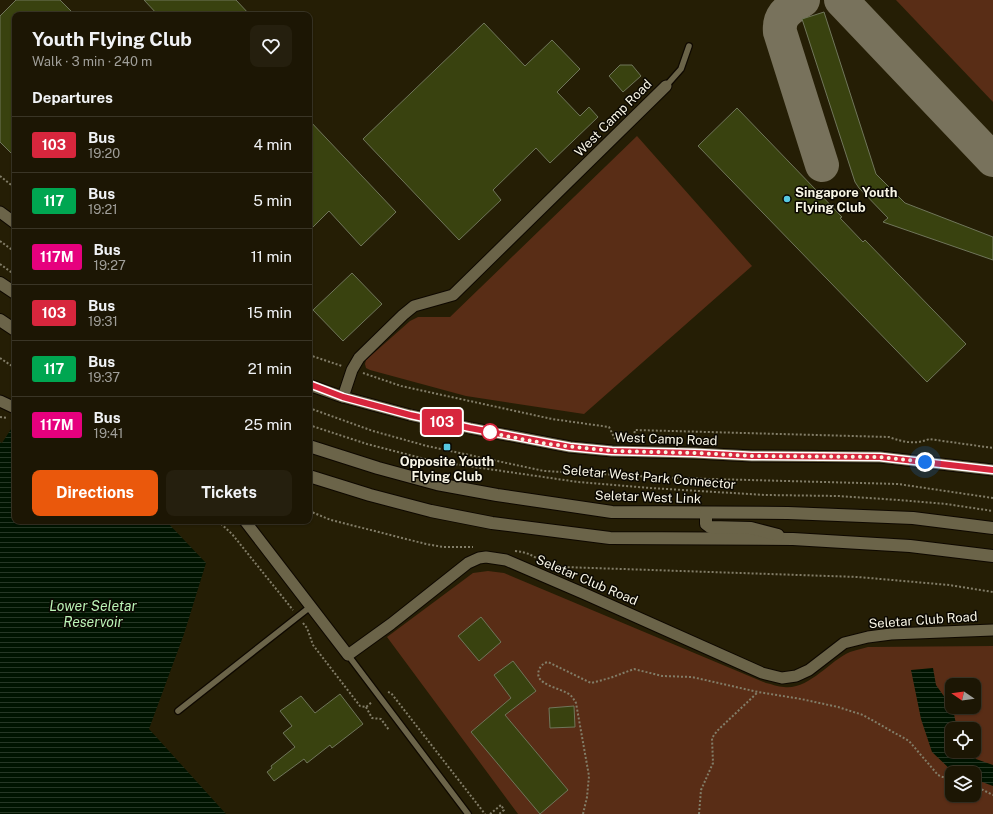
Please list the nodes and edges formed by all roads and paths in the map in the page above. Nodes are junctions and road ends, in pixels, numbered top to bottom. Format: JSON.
{"nodes":[{"id":1,"x":689,"y":46,"type":"dead end"},
{"id":2,"x":666,"y":86,"type":"joint"},
{"id":3,"x":0,"y":176,"type":"edge"},
{"id":4,"x":12,"y":186,"type":"edge"},
{"id":5,"x":0,"y":212,"type":"edge"},
{"id":6,"x":12,"y":221,"type":"edge"},
{"id":7,"x":0,"y":241,"type":"edge"},
{"id":8,"x":12,"y":250,"type":"edge"},
{"id":9,"x":0,"y":264,"type":"edge"},
{"id":10,"x":12,"y":273,"type":"edge"},
{"id":11,"x":0,"y":283,"type":"edge"},
{"id":12,"x":12,"y":291,"type":"edge"},
{"id":13,"x":0,"y":320,"type":"edge"},
{"id":14,"x":12,"y":328,"type":"edge"},
{"id":15,"x":312,"y":356,"type":"edge"},
{"id":16,"x":0,"y":358,"type":"edge"},
{"id":17,"x":12,"y":366,"type":"edge"},
{"id":18,"x":352,"y":370,"type":"junction"},
{"id":19,"x":312,"y":385,"type":"edge"},
{"id":20,"x":343,"y":397,"type":"junction"},
{"id":21,"x":0,"y":401,"type":"edge"},
{"id":22,"x":12,"y":407,"type":"edge"},
{"id":23,"x":312,"y":409,"type":"edge"},
{"id":24,"x":312,"y":426,"type":"edge"},
{"id":25,"x":616,"y":440,"type":"dead end"},
{"id":26,"x":628,"y":440,"type":"dead end"},
{"id":27,"x":312,"y":447,"type":"edge"},
{"id":28,"x":993,"y":448,"type":"edge"},
{"id":29,"x":993,"y":470,"type":"edge"},
{"id":30,"x":312,"y":477,"type":"edge"},
{"id":31,"x":993,"y":498,"type":"edge"},
{"id":32,"x":993,"y":511,"type":"edge"},
{"id":33,"x":312,"y":512,"type":"edge"},
{"id":34,"x":706,"y":513,"type":"junction"},
{"id":35,"x":247,"y":524,"type":"edge"},
{"id":36,"x":993,"y":528,"type":"edge"},
{"id":37,"x":793,"y":539,"type":"junction"},
{"id":38,"x":476,"y":548,"type":"dead end"},
{"id":39,"x":511,"y":550,"type":"dead end"},
{"id":40,"x":993,"y":556,"type":"edge"},
{"id":41,"x":993,"y":592,"type":"edge"},
{"id":42,"x":310,"y":607,"type":"junction"},
{"id":43,"x":993,"y":630,"type":"edge"},
{"id":44,"x":348,"y":655,"type":"junction"},
{"id":45,"x":758,"y":692,"type":"junction"},
{"id":46,"x":366,"y":707,"type":"dead end"},
{"id":47,"x":178,"y":711,"type":"dead end"},
{"id":48,"x":389,"y":730,"type":"dead end"},
{"id":49,"x":945,"y":778,"type":"edge"},
{"id":50,"x":981,"y":789,"type":"edge"},
{"id":51,"x":993,"y":795,"type":"edge"},
{"id":52,"x":468,"y":814,"type":"edge"},
{"id":53,"x":490,"y":814,"type":"edge"},
{"id":54,"x":499,"y":814,"type":"edge"},
{"id":55,"x":583,"y":814,"type":"edge"},
{"id":56,"x":699,"y":814,"type":"edge"}],
"edges":[{"from":1,"to":2,"type":"lane"},
{"from":2,"to":18,"type":"street","name":"West Camp Road"},
{"from":3,"to":4,"type":"path"},
{"from":5,"to":6,"type":"street"},
{"from":7,"to":8,"type":"path"},
{"from":9,"to":10,"type":"path"},
{"from":11,"to":12,"type":"main road"},
{"from":13,"to":14,"type":"main road"},
{"from":15,"to":18,"type":"path"},
{"from":16,"to":17,"type":"path"},
{"from":18,"to":20,"type":"street","name":"West Camp Road"},
{"from":18,"to":25,"type":"path"},
{"from":19,"to":20,"type":"street","name":"West Camp Road"},
{"from":20,"to":29,"type":"street","name":"West Camp Road"},
{"from":21,"to":22,"type":"street"},
{"from":23,"to":31,"type":"path"},
{"from":24,"to":32,"type":"path","name":"Seletar West Park Connector"},
{"from":26,"to":28,"type":"path"},
{"from":27,"to":34,"type":"main road","name":"Seletar West Link"},
{"from":30,"to":37,"type":"main road"},
{"from":33,"to":38,"type":"path"},
{"from":34,"to":36,"type":"main road","name":"Seletar West Link"},
{"from":34,"to":37,"type":"main road"},
{"from":35,"to":42,"type":"street"},
{"from":37,"to":40,"type":"main road"},
{"from":39,"to":41,"type":"path"},
{"from":42,"to":44,"type":"street"},
{"from":42,"to":47,"type":"lane"},
{"from":43,"to":44,"type":"street","name":"Seletar Club Road"},
{"from":44,"to":52,"type":"lane"},
{"from":45,"to":49,"type":"path"},
{"from":45,"to":55,"type":"path"},
{"from":45,"to":56,"type":"path"},
{"from":46,"to":48,"type":"path"},
{"from":50,"to":51,"type":"path"},
{"from":53,"to":54,"type":"path"}]}
